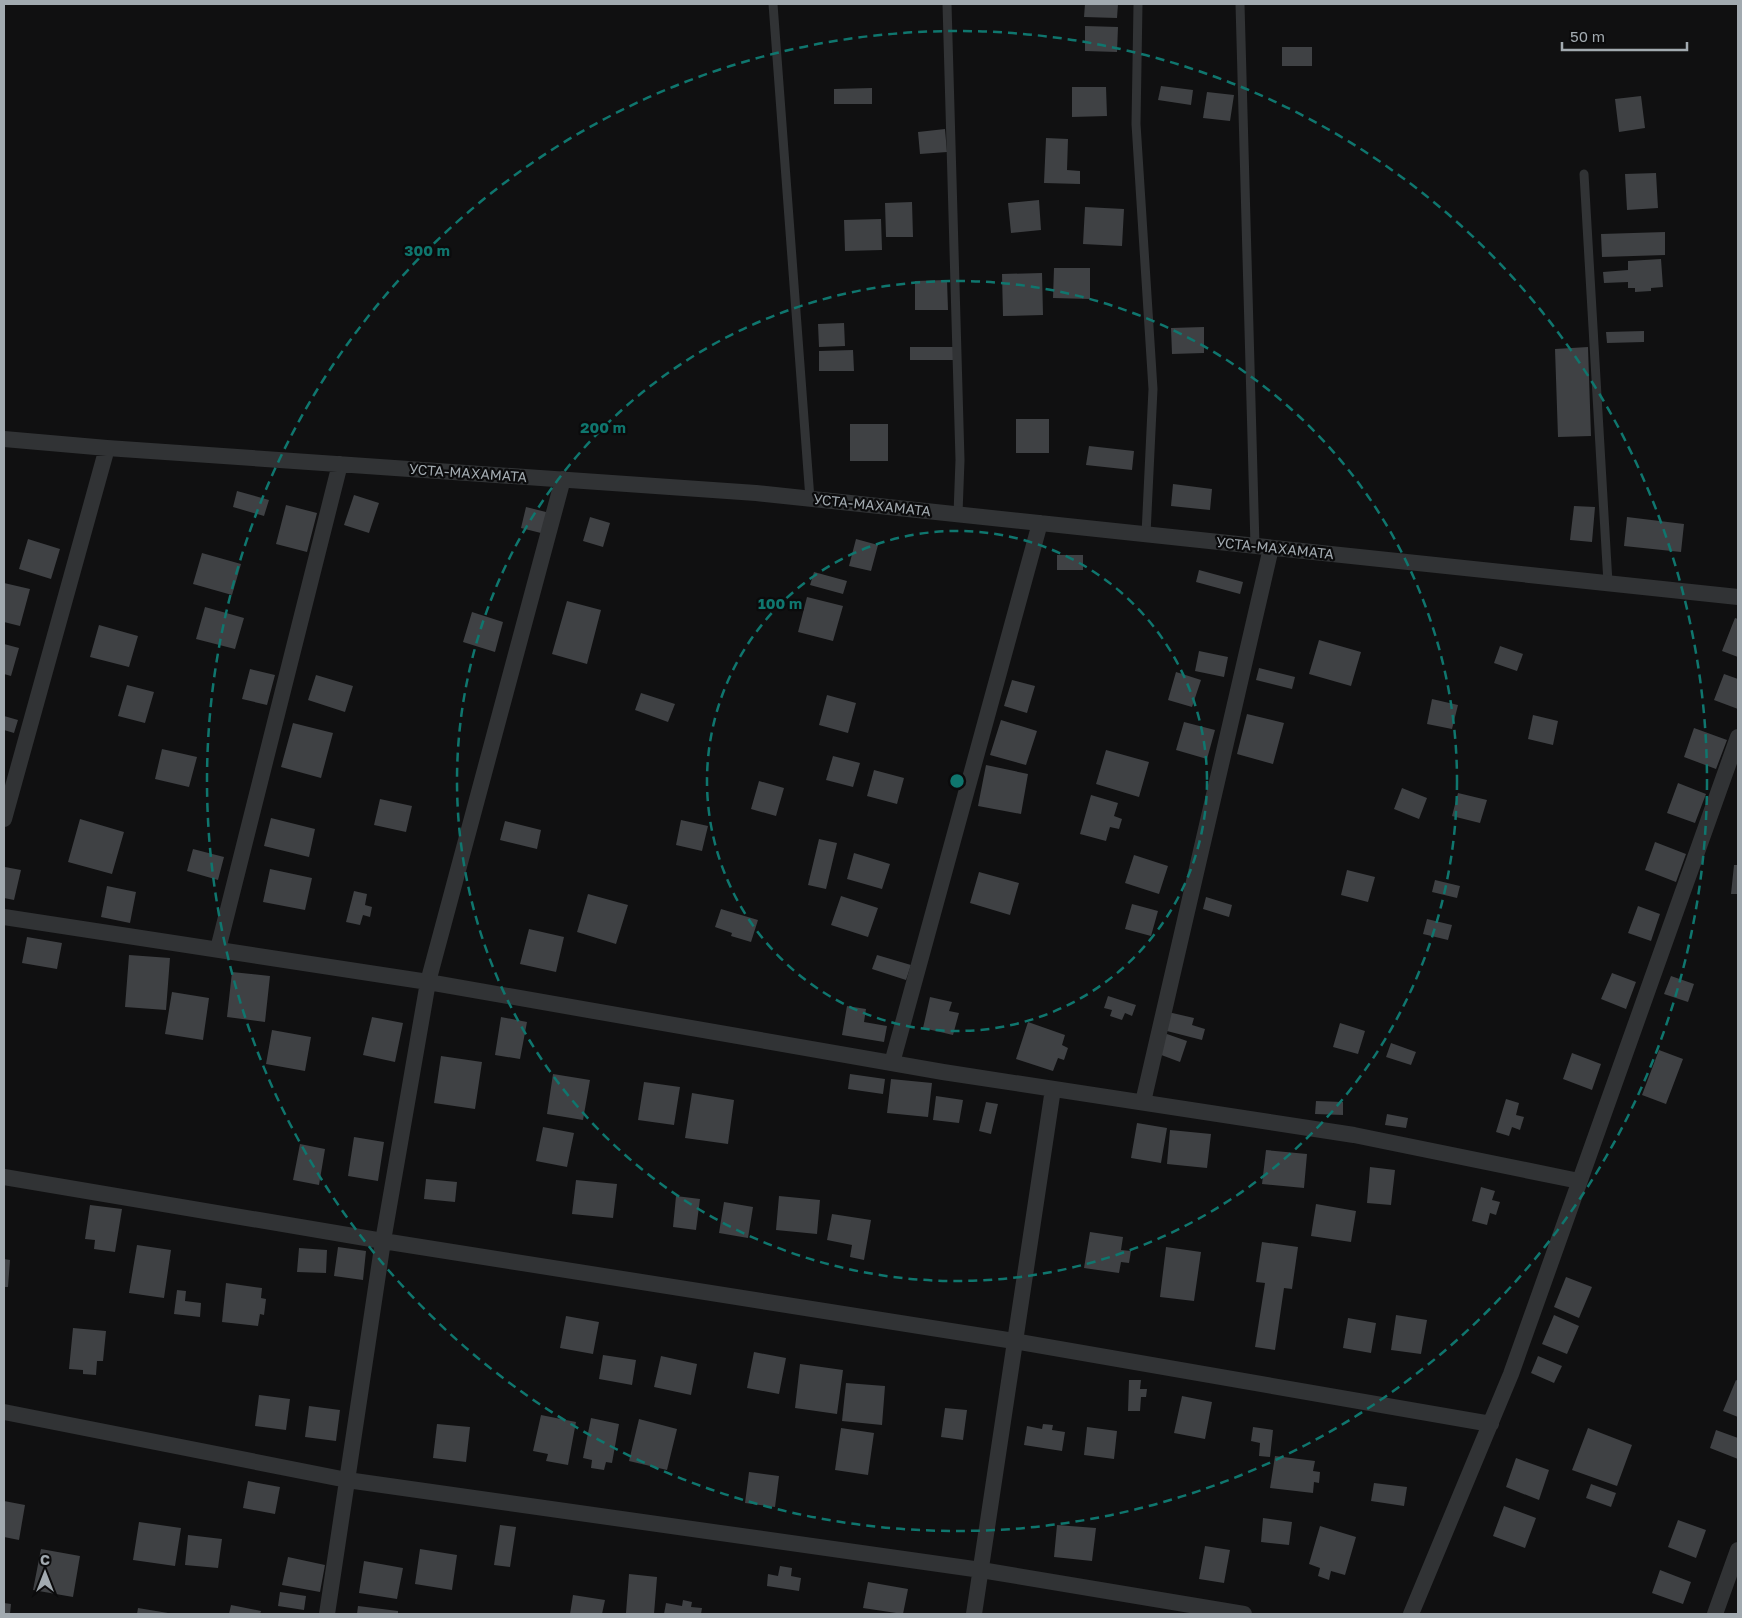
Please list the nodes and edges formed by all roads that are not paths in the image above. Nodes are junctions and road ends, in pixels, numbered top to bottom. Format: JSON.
{"nodes":[{"id":1,"x":773,"y":4,"type":"edge"},
{"id":2,"x":947,"y":4,"type":"edge"},
{"id":3,"x":1138,"y":4,"type":"edge"},
{"id":4,"x":1240,"y":4,"type":"edge"},
{"id":5,"x":1584,"y":174,"type":"dead end"},
{"id":6,"x":4,"y":439,"type":"edge"},
{"id":7,"x":107,"y":448,"type":"junction"},
{"id":8,"x":340,"y":464,"type":"junction"},
{"id":9,"x":563,"y":479,"type":"junction"},
{"id":10,"x":810,"y":499,"type":"junction"},
{"id":11,"x":958,"y":514,"type":"junction"},
{"id":12,"x":1040,"y":523,"type":"junction"},
{"id":13,"x":1146,"y":534,"type":"junction"},
{"id":14,"x":1263,"y":547,"type":"junction"},
{"id":15,"x":1608,"y":583,"type":"junction"},
{"id":16,"x":1738,"y":597,"type":"edge"},
{"id":17,"x":1738,"y":737,"type":"edge"},
{"id":18,"x":4,"y":819,"type":"edge"},
{"id":19,"x":4,"y":917,"type":"edge"},
{"id":20,"x":218,"y":949,"type":"junction"},
{"id":21,"x":428,"y":982,"type":"junction"},
{"id":22,"x":892,"y":1063,"type":"junction"},
{"id":23,"x":1053,"y":1089,"type":"junction"},
{"id":24,"x":1143,"y":1102,"type":"junction"},
{"id":25,"x":4,"y":1178,"type":"edge"},
{"id":26,"x":1579,"y":1181,"type":"junction"},
{"id":27,"x":383,"y":1241,"type":"junction"},
{"id":28,"x":1014,"y":1341,"type":"junction"},
{"id":29,"x":4,"y":1412,"type":"edge"},
{"id":30,"x":1490,"y":1424,"type":"junction"},
{"id":31,"x":347,"y":1480,"type":"junction"},
{"id":32,"x":1738,"y":1550,"type":"edge"},
{"id":33,"x":981,"y":1570,"type":"junction"},
{"id":34,"x":327,"y":1614,"type":"edge"},
{"id":35,"x":974,"y":1614,"type":"edge"},
{"id":36,"x":1244,"y":1614,"type":"edge"},
{"id":37,"x":1412,"y":1614,"type":"edge"},
{"id":38,"x":1715,"y":1614,"type":"edge"}],
"edges":[{"from":1,"to":10,"type":"lane"},
{"from":2,"to":11,"type":"lane"},
{"from":3,"to":13,"type":"lane"},
{"from":4,"to":14,"type":"lane"},
{"from":5,"to":15,"type":"lane"},
{"from":6,"to":7,"type":"street","name":"УСТА-МАХАМАТА"},
{"from":7,"to":8,"type":"street","name":"УСТА-МАХАМАТА"},
{"from":7,"to":18,"type":"street"},
{"from":8,"to":9,"type":"street","name":"УСТА-МАХАМАТА"},
{"from":8,"to":20,"type":"street"},
{"from":9,"to":10,"type":"street","name":"УСТА-МАХАМАТА"},
{"from":9,"to":21,"type":"street"},
{"from":10,"to":11,"type":"street","name":"УСТА-МАХАМАТА"},
{"from":11,"to":12,"type":"street","name":"УСТА-МАХАМАТА"},
{"from":12,"to":13,"type":"street","name":"УСТА-МАХАМАТА"},
{"from":12,"to":22,"type":"street"},
{"from":13,"to":14,"type":"street","name":"УСТА-МАХАМАТА"},
{"from":14,"to":15,"type":"street","name":"УСТА-МАХАМАТА"},
{"from":14,"to":24,"type":"street"},
{"from":15,"to":16,"type":"street","name":"УСТА-МАХАМАТА"},
{"from":17,"to":26,"type":"street"},
{"from":19,"to":20,"type":"street"},
{"from":20,"to":21,"type":"street"},
{"from":21,"to":22,"type":"street"},
{"from":21,"to":27,"type":"street"},
{"from":22,"to":23,"type":"street"},
{"from":23,"to":24,"type":"street"},
{"from":23,"to":28,"type":"street"},
{"from":24,"to":26,"type":"street"},
{"from":25,"to":27,"type":"street"},
{"from":26,"to":30,"type":"street"},
{"from":27,"to":28,"type":"street"},
{"from":27,"to":31,"type":"street"},
{"from":28,"to":30,"type":"street"},
{"from":28,"to":33,"type":"street"},
{"from":29,"to":31,"type":"street"},
{"from":30,"to":37,"type":"street"},
{"from":31,"to":33,"type":"street"},
{"from":31,"to":34,"type":"street"},
{"from":32,"to":38,"type":"street"},
{"from":33,"to":35,"type":"street"},
{"from":33,"to":36,"type":"street"}]}
